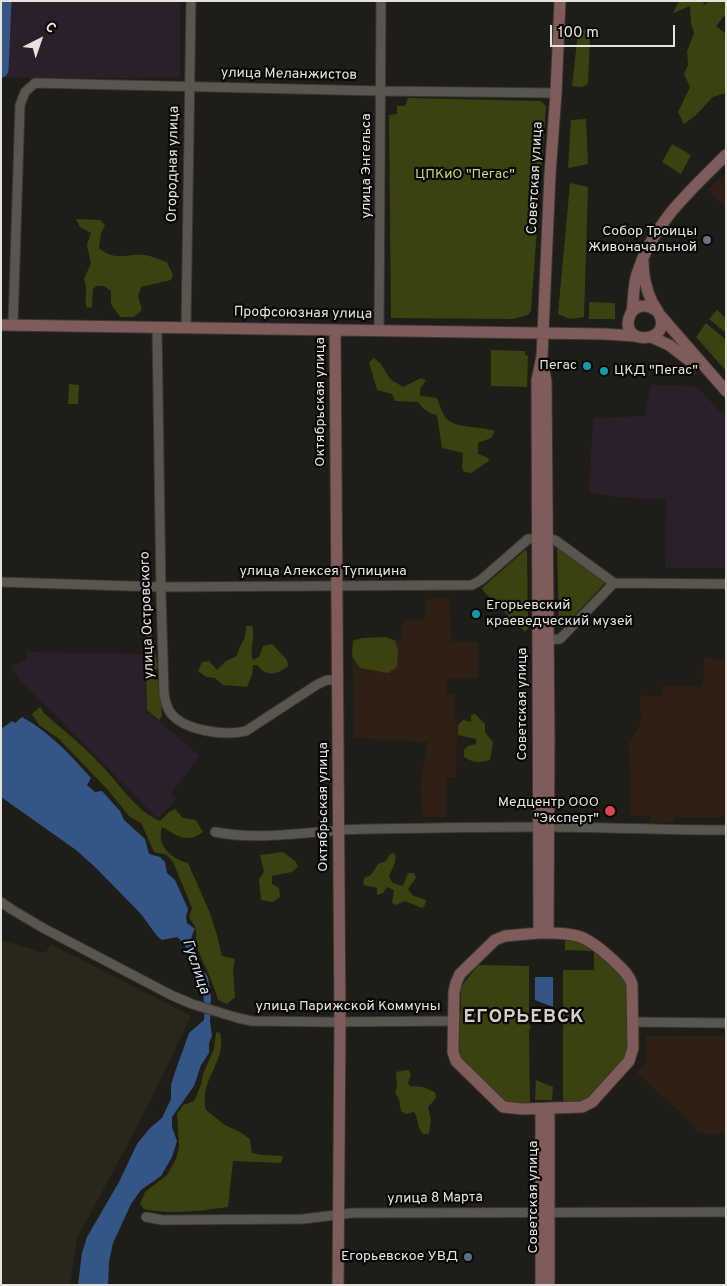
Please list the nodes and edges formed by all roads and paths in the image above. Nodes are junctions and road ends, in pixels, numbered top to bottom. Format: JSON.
{"nodes":[{"id":1,"x":191,"y":1,"type":"edge"},
{"id":2,"x":380,"y":1,"type":"edge"},
{"id":3,"x":560,"y":1,"type":"edge"},
{"id":4,"x":189,"y":86,"type":"junction"},
{"id":5,"x":381,"y":91,"type":"junction"},
{"id":6,"x":556,"y":93,"type":"junction"},
{"id":7,"x":726,"y":156,"type":"edge"},
{"id":8,"x":644,"y":252,"type":"junction"},
{"id":9,"x":659,"y":313,"type":"junction"},
{"id":10,"x":631,"y":314,"type":"junction"},
{"id":11,"x":7,"y":325,"type":"edge"},
{"id":12,"x":157,"y":327,"type":"junction"},
{"id":13,"x":186,"y":328,"type":"junction"},
{"id":14,"x":335,"y":330,"type":"junction"},
{"id":15,"x":379,"y":330,"type":"junction"},
{"id":16,"x":543,"y":333,"type":"junction"},
{"id":17,"x":604,"y":334,"type":"junction"},
{"id":18,"x":636,"y":336,"type":"junction"},
{"id":19,"x":651,"y":337,"type":"junction"},
{"id":20,"x":726,"y":391,"type":"edge"},
{"id":21,"x":726,"y":399,"type":"edge"},
{"id":22,"x":542,"y":538,"type":"junction"},
{"id":23,"x":1,"y":582,"type":"edge"},
{"id":24,"x":614,"y":583,"type":"junction"},
{"id":25,"x":726,"y":584,"type":"edge"},
{"id":26,"x":337,"y":586,"type":"junction"},
{"id":27,"x":161,"y":587,"type":"junction"},
{"id":28,"x":547,"y":640,"type":"junction"},
{"id":29,"x":338,"y":680,"type":"junction"},
{"id":30,"x":544,"y":827,"type":"junction"},
{"id":31,"x":339,"y":830,"type":"junction"},
{"id":32,"x":726,"y":830,"type":"edge"},
{"id":33,"x":214,"y":832,"type":"dead end"},
{"id":34,"x":1,"y":902,"type":"edge"},
{"id":35,"x":544,"y":933,"type":"junction"},
{"id":36,"x":453,"y":1021,"type":"junction"},
{"id":37,"x":340,"y":1022,"type":"junction"},
{"id":38,"x":633,"y":1022,"type":"junction"},
{"id":39,"x":726,"y":1022,"type":"edge"},
{"id":40,"x":545,"y":1108,"type":"junction"},
{"id":41,"x":545,"y":1211,"type":"junction"},
{"id":42,"x":726,"y":1212,"type":"edge"},
{"id":43,"x":338,"y":1214,"type":"junction"},
{"id":44,"x":146,"y":1217,"type":"dead end"},
{"id":45,"x":338,"y":1285,"type":"edge"},
{"id":46,"x":540,"y":1285,"type":"edge"},
{"id":47,"x":549,"y":1285,"type":"edge"}],
"edges":[{"from":1,"to":4,"type":"street","name":"Огородная улица"},
{"from":2,"to":5,"type":"street","name":"улица Энгельса"},
{"from":3,"to":6,"type":"main road","name":"Советская улица"},
{"from":4,"to":5,"type":"street","name":"улица Меланжистов"},
{"from":4,"to":11,"type":"street","name":"улица Меланжистов"},
{"from":4,"to":13,"type":"street","name":"Огородная улица"},
{"from":5,"to":6,"type":"street","name":"улица Меланжистов"},
{"from":5,"to":15,"type":"street","name":"улица Энгельса"},
{"from":6,"to":16,"type":"main road","name":"Советская улица"},
{"from":7,"to":8,"type":"main road"},
{"from":8,"to":9,"type":"main road"},
{"from":8,"to":10,"type":"main road"},
{"from":9,"to":10,"type":"main road"},
{"from":9,"to":19,"type":"main road"},
{"from":9,"to":20,"type":"main road"},
{"from":10,"to":17,"type":"main road"},
{"from":10,"to":18,"type":"main road"},
{"from":11,"to":12,"type":"main road","name":"Профсоюзная улица"},
{"from":12,"to":13,"type":"main road","name":"Профсоюзная улица"},
{"from":12,"to":27,"type":"street","name":"улица Островского"},
{"from":13,"to":14,"type":"main road","name":"Профсоюзная улица"},
{"from":14,"to":15,"type":"main road","name":"Профсоюзная улица"},
{"from":14,"to":26,"type":"main road","name":"Октябрьская улица"},
{"from":15,"to":16,"type":"main road","name":"Профсоюзная улица"},
{"from":16,"to":17,"type":"main road","name":"Профсоюзная улица"},
{"from":16,"to":22,"type":"main road","name":"Советская улица"},
{"from":17,"to":18,"type":"main road","name":"Профсоюзная улица"},
{"from":18,"to":19,"type":"main road"},
{"from":19,"to":21,"type":"main road"},
{"from":22,"to":24,"type":"street"},
{"from":22,"to":26,"type":"street","name":"улица Алексея Тупицина"},
{"from":22,"to":28,"type":"main road","name":"Советская улица"},
{"from":22,"to":30,"type":"main road","name":"Советская улица"},
{"from":23,"to":27,"type":"street","name":"улица Алексея Тупицина"},
{"from":24,"to":25,"type":"street"},
{"from":24,"to":28,"type":"street"},
{"from":26,"to":27,"type":"street","name":"улица Алексея Тупицина"},
{"from":26,"to":29,"type":"main road","name":"Октябрьская улица"},
{"from":27,"to":29,"type":"street","name":"улица Островского"},
{"from":28,"to":30,"type":"main road","name":"Советская улица"},
{"from":29,"to":31,"type":"main road","name":"Октябрьская улица"},
{"from":30,"to":31,"type":"street"},
{"from":30,"to":32,"type":"street"},
{"from":30,"to":35,"type":"main road","name":"Советская улица"},
{"from":31,"to":33,"type":"street"},
{"from":31,"to":37,"type":"main road","name":"Октябрьская улица"},
{"from":34,"to":37,"type":"street","name":"улица Парижской Коммуны"},
{"from":35,"to":36,"type":"main road"},
{"from":35,"to":38,"type":"main road"},
{"from":36,"to":37,"type":"street","name":"улица Парижской Коммуны"},
{"from":36,"to":40,"type":"main road"},
{"from":37,"to":43,"type":"main road","name":"Октябрьская улица"},
{"from":38,"to":39,"type":"street"},
{"from":38,"to":40,"type":"main road"},
{"from":40,"to":41,"type":"main road","name":"Советская улица"},
{"from":41,"to":42,"type":"street","name":"улица 8 Марта"},
{"from":41,"to":43,"type":"street","name":"улица 8 Марта"},
{"from":41,"to":46,"type":"main road","name":"Советская улица"},
{"from":41,"to":47,"type":"main road","name":"Советская улица"},
{"from":43,"to":44,"type":"street","name":"улица 8 Марта"},
{"from":43,"to":45,"type":"main road","name":"Октябрьская улица"}]}
